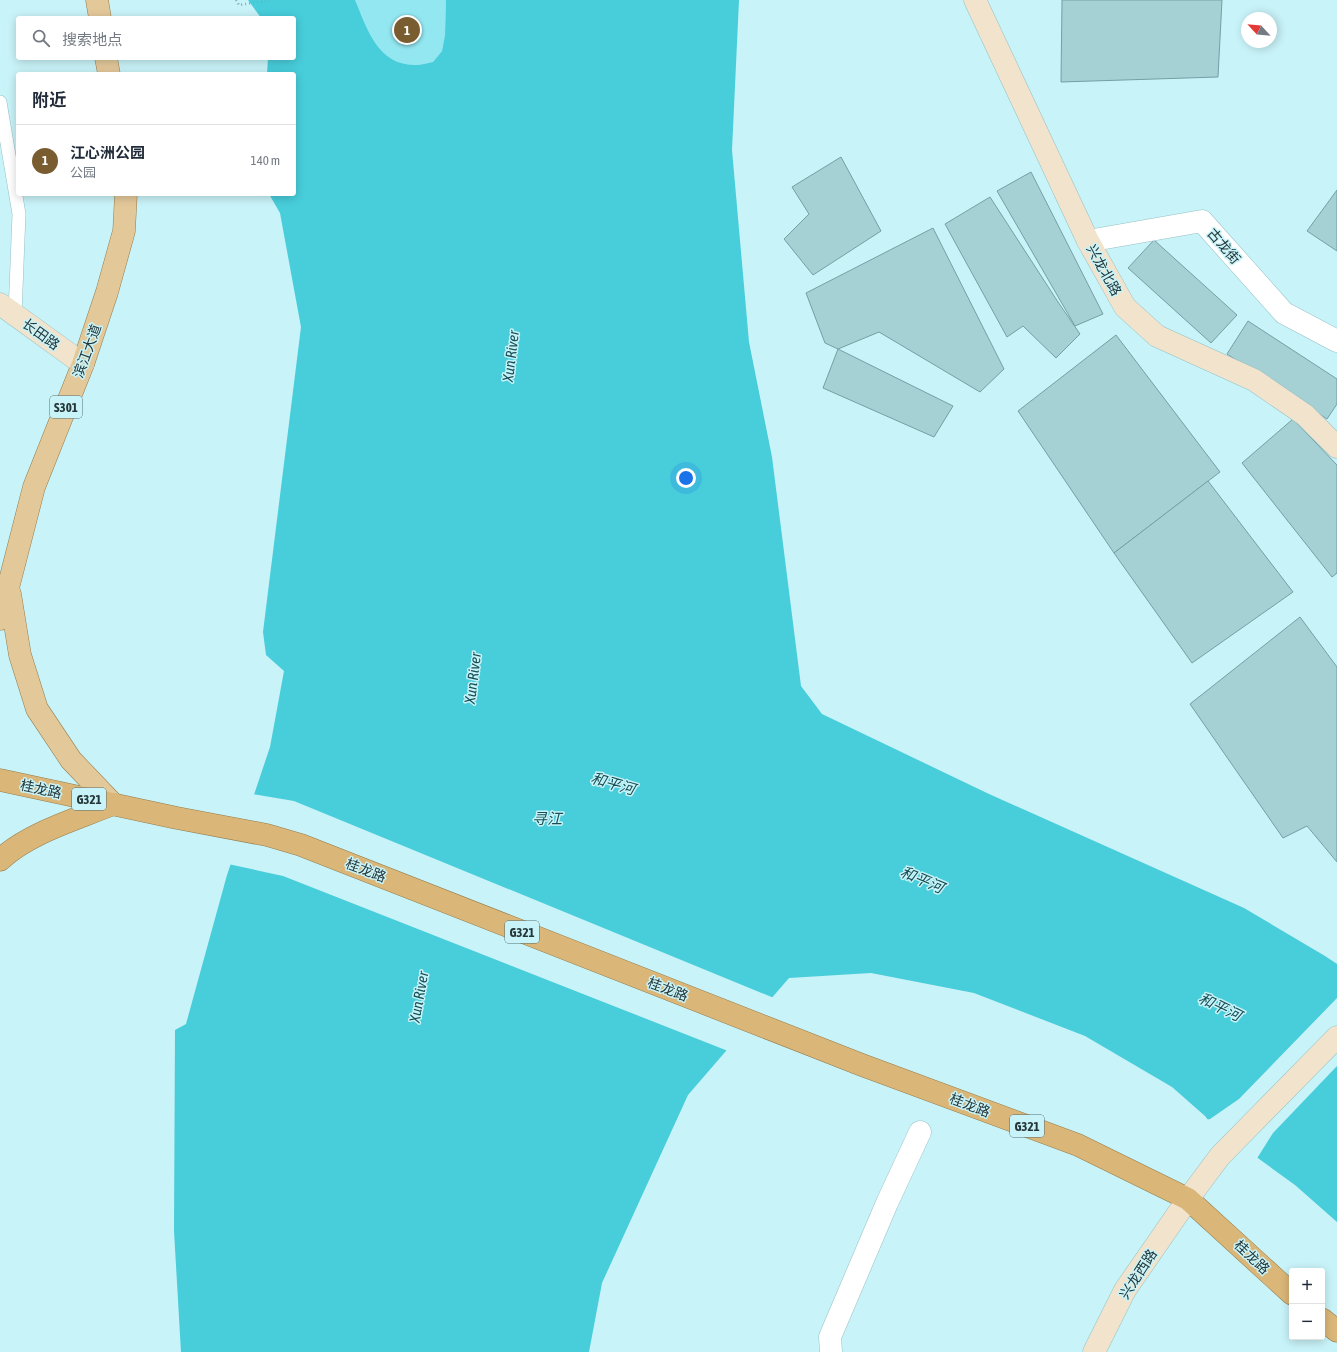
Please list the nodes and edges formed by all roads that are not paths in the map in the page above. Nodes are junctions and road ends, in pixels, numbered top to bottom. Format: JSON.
{"nodes":[{"id":1,"x":97,"y":0,"type":"edge"},
{"id":2,"x":975,"y":0,"type":"edge"},
{"id":3,"x":100,"y":16,"type":"edge"},
{"id":4,"x":106,"y":60,"type":"edge"},
{"id":5,"x":109,"y":72,"type":"edge"},
{"id":6,"x":0,"y":102,"type":"edge"},
{"id":7,"x":126,"y":196,"type":"edge"},
{"id":8,"x":1088,"y":241,"type":"junction"},
{"id":9,"x":7,"y":309,"type":"edge"},
{"id":10,"x":1337,"y":342,"type":"edge"},
{"id":11,"x":83,"y":364,"type":"junction"},
{"id":12,"x":1337,"y":447,"type":"edge"},
{"id":13,"x":9,"y":585,"type":"junction"},
{"id":14,"x":0,"y":619,"type":"edge"},
{"id":15,"x":0,"y":780,"type":"edge"},
{"id":16,"x":113,"y":804,"type":"junction"},
{"id":17,"x":0,"y":860,"type":"edge"},
{"id":18,"x":1337,"y":1037,"type":"edge"},
{"id":19,"x":920,"y":1132,"type":"dead end"},
{"id":20,"x":1188,"y":1199,"type":"junction"},
{"id":21,"x":1289,"y":1291,"type":"edge"},
{"id":22,"x":1325,"y":1321,"type":"edge"},
{"id":23,"x":1337,"y":1331,"type":"edge"},
{"id":24,"x":831,"y":1352,"type":"edge"},
{"id":25,"x":1094,"y":1352,"type":"edge"}],
"edges":[{"from":1,"to":3,"type":"main road"},
{"from":2,"to":8,"type":"main road","name":"兴龙北路"},
{"from":4,"to":5,"type":"main road"},
{"from":6,"to":9,"type":"lane"},
{"from":7,"to":11,"type":"main road","name":"滨江大道","number":"S301"},
{"from":8,"to":10,"type":"street","name":"古龙街"},
{"from":8,"to":12,"type":"main road","name":"兴龙北路"},
{"from":9,"to":11,"type":"main road","name":"长田路"},
{"from":11,"to":13,"type":"main road","name":"滨江大道","number":"S301"},
{"from":13,"to":14,"type":"main road","name":"滨江大道","number":"S301"},
{"from":13,"to":16,"type":"main road"},
{"from":15,"to":16,"type":"highway","name":"桂龙路","number":"G321"},
{"from":16,"to":17,"type":"highway"},
{"from":16,"to":20,"type":"highway","name":"桂龙路","number":"G321"},
{"from":18,"to":20,"type":"main road","name":"兴龙西路"},
{"from":19,"to":24,"type":"street"},
{"from":20,"to":21,"type":"highway","name":"桂龙路","number":"G321"},
{"from":20,"to":25,"type":"main road","name":"兴龙西路"},
{"from":22,"to":23,"type":"highway"}]}
